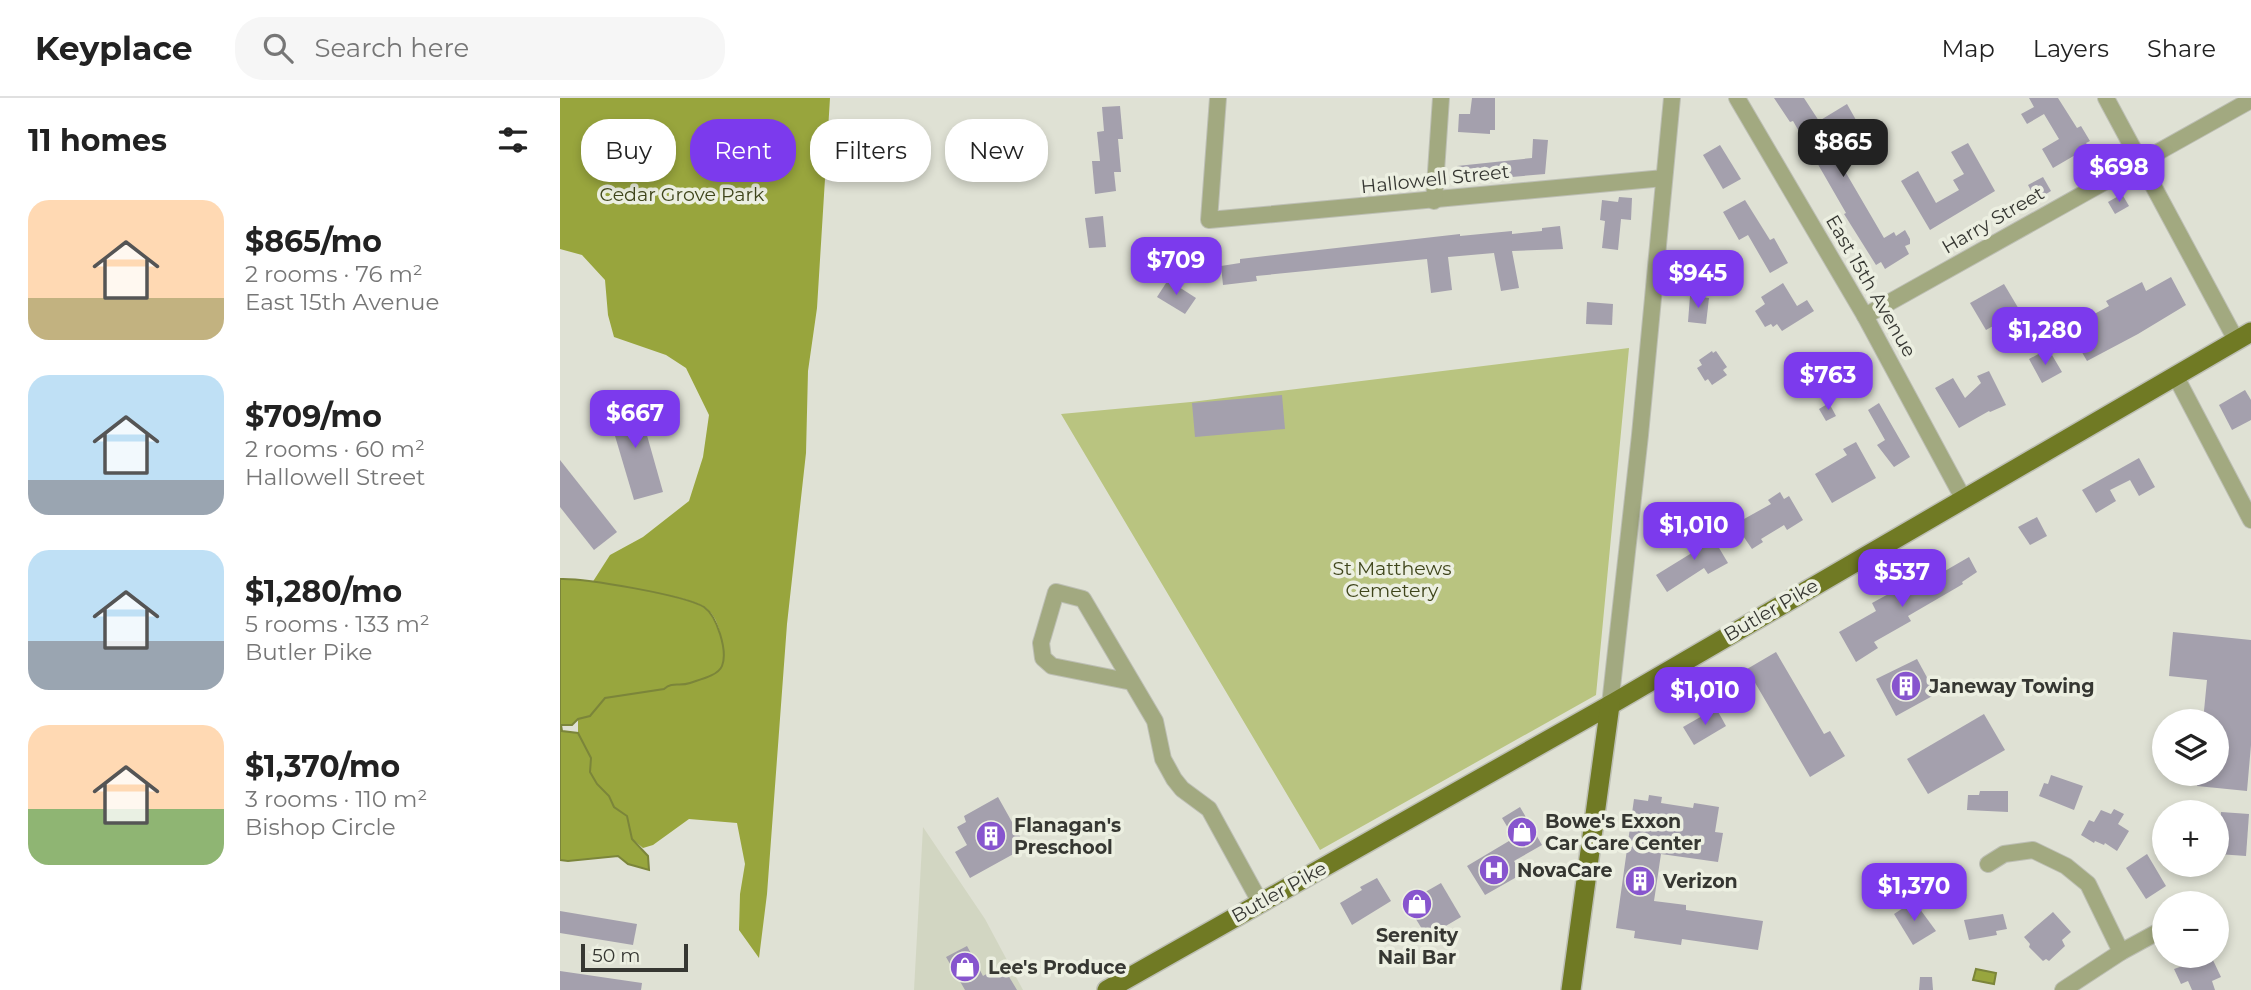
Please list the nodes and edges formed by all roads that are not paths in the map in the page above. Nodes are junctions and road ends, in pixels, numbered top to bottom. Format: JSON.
{"nodes":[{"id":1,"x":1218,"y":98,"type":"edge"},
{"id":2,"x":1441,"y":98,"type":"edge"},
{"id":3,"x":1672,"y":98,"type":"edge"},
{"id":4,"x":1737,"y":98,"type":"edge"},
{"id":5,"x":2106,"y":98,"type":"edge"},
{"id":6,"x":2251,"y":100,"type":"edge"},
{"id":7,"x":2141,"y":160,"type":"junction"},
{"id":8,"x":1664,"y":178,"type":"junction"},
{"id":9,"x":1434,"y":201,"type":"junction"},
{"id":10,"x":1866,"y":316,"type":"junction"},
{"id":11,"x":2243,"y":336,"type":"edge"},
{"id":12,"x":2175,"y":375,"type":"junction"},
{"id":13,"x":1963,"y":498,"type":"junction"},
{"id":14,"x":2251,"y":520,"type":"edge"},
{"id":15,"x":1132,"y":682,"type":"junction"},
{"id":16,"x":1610,"y":705,"type":"junction"},
{"id":17,"x":1987,"y":864,"type":"dead end"},
{"id":18,"x":1259,"y":902,"type":"junction"},
{"id":19,"x":2152,"y":935,"type":"edge"},
{"id":20,"x":2121,"y":952,"type":"junction"},
{"id":21,"x":1107,"y":990,"type":"edge"},
{"id":22,"x":1571,"y":990,"type":"edge"},
{"id":23,"x":2063,"y":990,"type":"edge"}],
"edges":[{"from":1,"to":9,"type":"street","name":"Hallowell Street"},
{"from":2,"to":9,"type":"street"},
{"from":3,"to":8,"type":"street"},
{"from":4,"to":10,"type":"street","name":"East 15th Avenue"},
{"from":5,"to":7,"type":"street"},
{"from":6,"to":7,"type":"street","name":"Harry Street"},
{"from":7,"to":10,"type":"street","name":"Harry Street"},
{"from":7,"to":11,"type":"street"},
{"from":8,"to":9,"type":"street","name":"Hallowell Street"},
{"from":8,"to":16,"type":"street"},
{"from":10,"to":13,"type":"street","name":"East 15th Avenue"},
{"from":11,"to":12,"type":"main road","name":"Butler Pike"},
{"from":12,"to":13,"type":"main road","name":"Butler Pike"},
{"from":12,"to":14,"type":"street"},
{"from":13,"to":16,"type":"main road","name":"Butler Pike"},
{"from":15,"to":15,"type":"street"},
{"from":15,"to":18,"type":"street"},
{"from":16,"to":18,"type":"main road","name":"Butler Pike"},
{"from":16,"to":22,"type":"main road"},
{"from":17,"to":20,"type":"street"},
{"from":18,"to":21,"type":"main road","name":"Butler Pike"},
{"from":19,"to":20,"type":"street"},
{"from":20,"to":23,"type":"street"}]}
